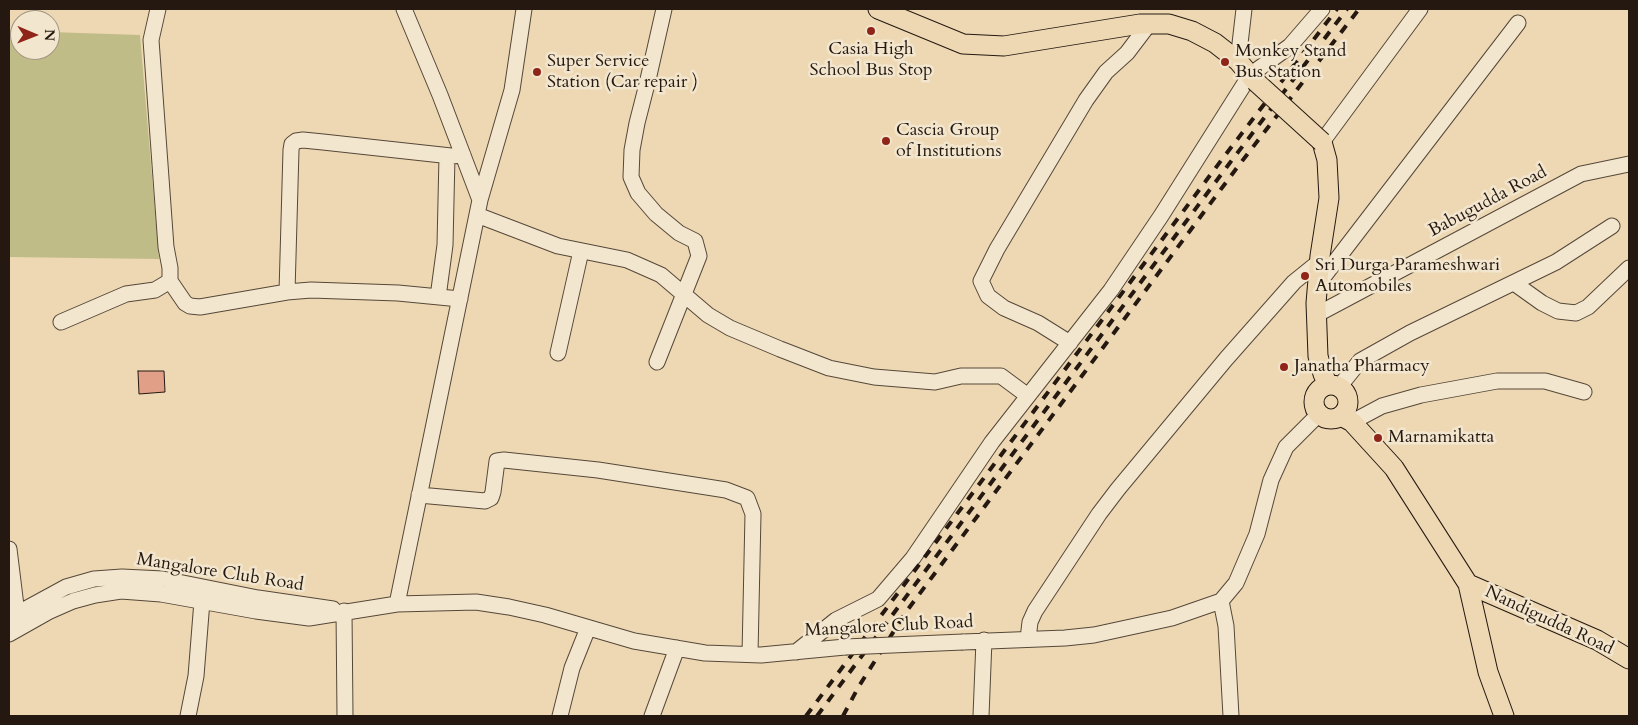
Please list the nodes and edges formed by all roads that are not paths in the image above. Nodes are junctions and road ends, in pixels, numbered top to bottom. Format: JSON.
{"nodes":[{"id":1,"x":154,"y":9,"type":"edge"},
{"id":2,"x":158,"y":9,"type":"edge"},
{"id":3,"x":404,"y":9,"type":"edge"},
{"id":4,"x":524,"y":9,"type":"edge"},
{"id":5,"x":664,"y":9,"type":"edge"},
{"id":6,"x":878,"y":9,"type":"edge"},
{"id":7,"x":1244,"y":9,"type":"edge"},
{"id":8,"x":1322,"y":9,"type":"edge"},
{"id":9,"x":1420,"y":9,"type":"edge"},
{"id":10,"x":1518,"y":23,"type":"dead end"},
{"id":11,"x":1149,"y":24,"type":"junction"},
{"id":12,"x":1238,"y":61,"type":"junction"},
{"id":13,"x":1252,"y":78,"type":"junction"},
{"id":14,"x":1322,"y":142,"type":"junction"},
{"id":15,"x":463,"y":155,"type":"junction"},
{"id":16,"x":447,"y":156,"type":"junction"},
{"id":17,"x":1629,"y":164,"type":"edge"},
{"id":18,"x":479,"y":208,"type":"junction"},
{"id":19,"x":1612,"y":226,"type":"dead end"},
{"id":20,"x":581,"y":251,"type":"junction"},
{"id":21,"x":1320,"y":261,"type":"junction"},
{"id":22,"x":1629,"y":268,"type":"edge"},
{"id":23,"x":170,"y":281,"type":"junction"},
{"id":24,"x":1514,"y":283,"type":"junction"},
{"id":25,"x":1318,"y":284,"type":"junction"},
{"id":26,"x":287,"y":292,"type":"junction"},
{"id":27,"x":683,"y":294,"type":"junction"},
{"id":28,"x":438,"y":297,"type":"junction"},
{"id":29,"x":460,"y":299,"type":"junction"},
{"id":30,"x":1316,"y":316,"type":"junction"},
{"id":31,"x":61,"y":322,"type":"dead end"},
{"id":32,"x":1070,"y":343,"type":"junction"},
{"id":33,"x":558,"y":353,"type":"dead end"},
{"id":34,"x":657,"y":362,"type":"dead end"},
{"id":35,"x":1334,"y":386,"type":"junction"},
{"id":36,"x":1584,"y":392,"type":"dead end"},
{"id":37,"x":1028,"y":396,"type":"junction"},
{"id":38,"x":1319,"y":414,"type":"junction"},
{"id":39,"x":1346,"y":419,"type":"junction"},
{"id":40,"x":419,"y":495,"type":"junction"},
{"id":41,"x":9,"y":550,"type":"edge"},
{"id":42,"x":1468,"y":584,"type":"junction"},
{"id":43,"x":202,"y":601,"type":"junction"},
{"id":44,"x":1221,"y":602,"type":"junction"},
{"id":45,"x":397,"y":604,"type":"junction"},
{"id":46,"x":344,"y":611,"type":"junction"},
{"id":47,"x":13,"y":616,"type":"edge"},
{"id":48,"x":588,"y":628,"type":"junction"},
{"id":49,"x":9,"y":634,"type":"edge"},
{"id":50,"x":1028,"y":639,"type":"junction"},
{"id":51,"x":984,"y":640,"type":"junction"},
{"id":52,"x":677,"y":648,"type":"junction"},
{"id":53,"x":796,"y":652,"type":"junction"},
{"id":54,"x":750,"y":654,"type":"junction"},
{"id":55,"x":1629,"y":658,"type":"edge"},
{"id":56,"x":188,"y":716,"type":"edge"},
{"id":57,"x":345,"y":716,"type":"edge"},
{"id":58,"x":560,"y":716,"type":"edge"},
{"id":59,"x":652,"y":716,"type":"edge"},
{"id":60,"x":981,"y":716,"type":"edge"},
{"id":61,"x":1231,"y":716,"type":"edge"},
{"id":62,"x":1504,"y":716,"type":"edge"}],
"edges":[{"from":1,"to":2,"type":"street"},
{"from":2,"to":23,"type":"street"},
{"from":3,"to":15,"type":"street"},
{"from":4,"to":18,"type":"street"},
{"from":5,"to":27,"type":"street"},
{"from":6,"to":11,"type":"main road"},
{"from":7,"to":12,"type":"street"},
{"from":8,"to":13,"type":"street"},
{"from":9,"to":14,"type":"street"},
{"from":10,"to":25,"type":"street"},
{"from":11,"to":12,"type":"main road"},
{"from":11,"to":32,"type":"street"},
{"from":12,"to":13,"type":"main road"},
{"from":13,"to":14,"type":"main road","bridge":true},
{"from":13,"to":32,"type":"street"},
{"from":14,"to":21,"type":"main road"},
{"from":15,"to":16,"type":"street"},
{"from":15,"to":18,"type":"street"},
{"from":16,"to":26,"type":"street"},
{"from":16,"to":28,"type":"street"},
{"from":17,"to":30,"type":"street","name":"Babugudda Road"},
{"from":18,"to":20,"type":"street"},
{"from":18,"to":29,"type":"street"},
{"from":19,"to":24,"type":"street"},
{"from":20,"to":27,"type":"street"},
{"from":20,"to":33,"type":"street"},
{"from":21,"to":25,"type":"main road"},
{"from":21,"to":50,"type":"street"},
{"from":22,"to":24,"type":"street"},
{"from":23,"to":26,"type":"street"},
{"from":23,"to":31,"type":"street"},
{"from":24,"to":35,"type":"street"},
{"from":25,"to":30,"type":"main road"},
{"from":26,"to":28,"type":"street"},
{"from":27,"to":34,"type":"street"},
{"from":27,"to":37,"type":"street"},
{"from":28,"to":29,"type":"street"},
{"from":29,"to":40,"type":"street"},
{"from":30,"to":35,"type":"main road"},
{"from":32,"to":37,"type":"street"},
{"from":35,"to":38,"type":"main road"},
{"from":35,"to":39,"type":"main road"},
{"from":36,"to":39,"type":"street"},
{"from":37,"to":53,"type":"street"},
{"from":38,"to":39,"type":"main road"},
{"from":38,"to":44,"type":"street"},
{"from":39,"to":42,"type":"main road"},
{"from":40,"to":45,"type":"street"},
{"from":40,"to":54,"type":"street"},
{"from":41,"to":47,"type":"street"},
{"from":42,"to":55,"type":"main road","name":"Nandigudda Road"},
{"from":42,"to":62,"type":"main road"},
{"from":43,"to":46,"type":"street","name":"Mangalore Club Road"},
{"from":43,"to":49,"type":"street","name":"Mangalore Club Road"},
{"from":43,"to":56,"type":"street"},
{"from":44,"to":50,"type":"street","name":"Mangalore Club Road"},
{"from":44,"to":61,"type":"street"},
{"from":45,"to":46,"type":"street","name":"Mangalore Club Road"},
{"from":45,"to":48,"type":"street","name":"Mangalore Club Road"},
{"from":46,"to":47,"type":"street","name":"Mangalore Club Road"},
{"from":46,"to":57,"type":"street"},
{"from":48,"to":52,"type":"street","name":"Mangalore Club Road"},
{"from":48,"to":58,"type":"street"},
{"from":50,"to":51,"type":"street","name":"Mangalore Club Road"},
{"from":51,"to":53,"type":"street","name":"Mangalore Club Road","bridge":true},
{"from":51,"to":60,"type":"street"},
{"from":52,"to":54,"type":"street","name":"Mangalore Club Road"},
{"from":52,"to":59,"type":"street"},
{"from":53,"to":54,"type":"street","name":"Mangalore Club Road"}]}
